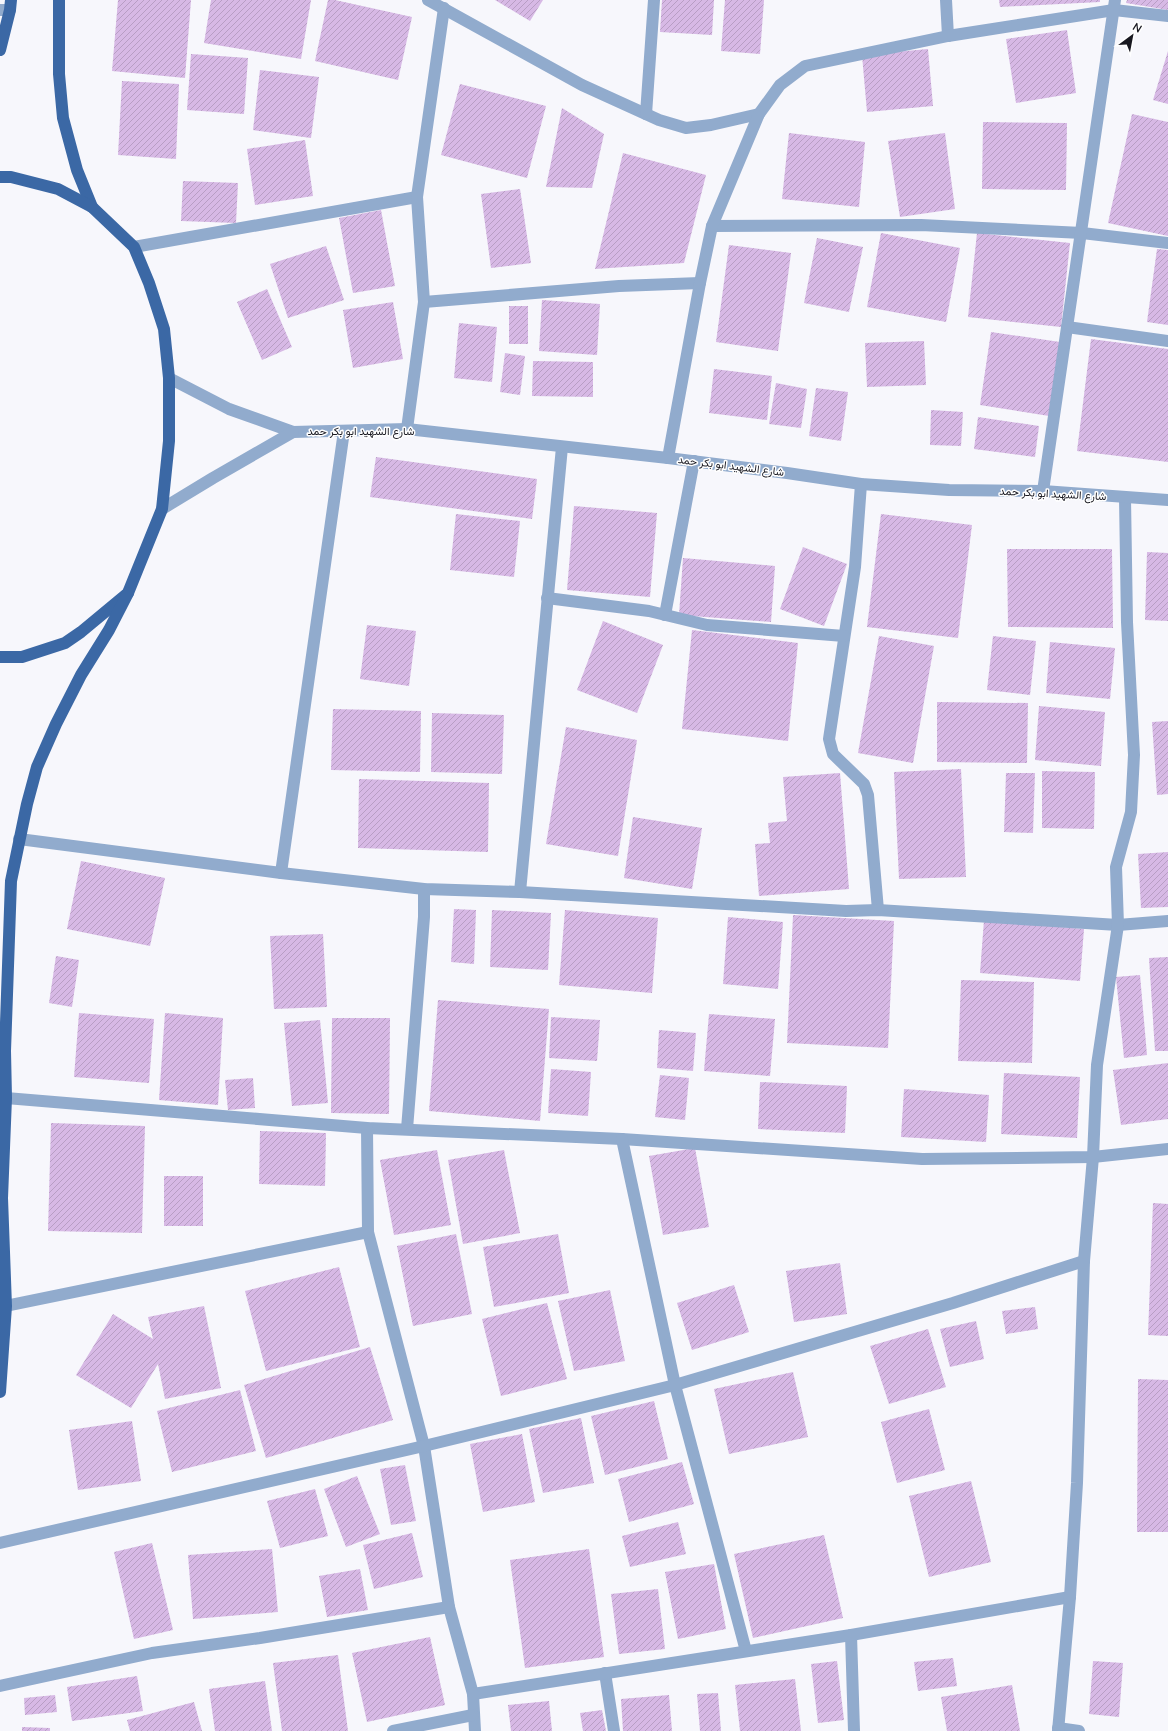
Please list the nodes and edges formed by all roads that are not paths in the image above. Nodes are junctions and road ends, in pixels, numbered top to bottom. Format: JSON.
{"nodes":[{"id":1,"x":59,"y":0,"type":"edge"},
{"id":2,"x":428,"y":0,"type":"edge"},
{"id":3,"x":654,"y":0,"type":"edge"},
{"id":4,"x":946,"y":0,"type":"edge"},
{"id":5,"x":1115,"y":5,"type":"edge"},
{"id":6,"x":7,"y":7,"type":"edge"},
{"id":7,"x":444,"y":8,"type":"junction"},
{"id":8,"x":1168,"y":16,"type":"edge"},
{"id":9,"x":948,"y":36,"type":"junction"},
{"id":10,"x":0,"y":50,"type":"edge"},
{"id":11,"x":646,"y":114,"type":"junction"},
{"id":12,"x":759,"y":114,"type":"junction"},
{"id":13,"x":0,"y":177,"type":"edge"},
{"id":14,"x":417,"y":197,"type":"junction"},
{"id":15,"x":92,"y":207,"type":"junction"},
{"id":16,"x":712,"y":226,"type":"junction"},
{"id":17,"x":1082,"y":233,"type":"junction"},
{"id":18,"x":1168,"y":243,"type":"edge"},
{"id":19,"x":134,"y":247,"type":"junction"},
{"id":20,"x":700,"y":283,"type":"junction"},
{"id":21,"x":424,"y":302,"type":"junction"},
{"id":22,"x":1067,"y":327,"type":"junction"},
{"id":23,"x":1168,"y":341,"type":"edge"},
{"id":24,"x":169,"y":378,"type":"junction"},
{"id":25,"x":407,"y":429,"type":"junction"},
{"id":26,"x":344,"y":431,"type":"junction"},
{"id":27,"x":294,"y":432,"type":"junction"},
{"id":28,"x":562,"y":447,"type":"junction"},
{"id":29,"x":668,"y":458,"type":"junction"},
{"id":30,"x":694,"y":461,"type":"junction"},
{"id":31,"x":861,"y":484,"type":"junction"},
{"id":32,"x":1043,"y":491,"type":"junction"},
{"id":33,"x":1125,"y":498,"type":"junction"},
{"id":34,"x":1168,"y":500,"type":"edge"},
{"id":35,"x":162,"y":509,"type":"junction"},
{"id":36,"x":128,"y":593,"type":"junction"},
{"id":37,"x":547,"y":598,"type":"junction"},
{"id":38,"x":665,"y":615,"type":"junction"},
{"id":39,"x":844,"y":636,"type":"junction"},
{"id":40,"x":0,"y":657,"type":"edge"},
{"id":41,"x":19,"y":839,"type":"junction"},
{"id":42,"x":281,"y":873,"type":"junction"},
{"id":43,"x":424,"y":889,"type":"junction"},
{"id":44,"x":520,"y":892,"type":"junction"},
{"id":45,"x":878,"y":910,"type":"junction"},
{"id":46,"x":1168,"y":921,"type":"edge"},
{"id":47,"x":1118,"y":925,"type":"junction"},
{"id":48,"x":6,"y":1098,"type":"junction"},
{"id":49,"x":367,"y":1128,"type":"junction"},
{"id":50,"x":407,"y":1129,"type":"junction"},
{"id":51,"x":622,"y":1139,"type":"junction"},
{"id":52,"x":1168,"y":1148,"type":"edge"},
{"id":53,"x":1092,"y":1158,"type":"junction"},
{"id":54,"x":368,"y":1232,"type":"junction"},
{"id":55,"x":1084,"y":1261,"type":"junction"},
{"id":56,"x":3,"y":1307,"type":"edge"},
{"id":57,"x":675,"y":1385,"type":"junction"},
{"id":58,"x":0,"y":1392,"type":"edge"},
{"id":59,"x":424,"y":1446,"type":"junction"},
{"id":60,"x":0,"y":1543,"type":"edge"},
{"id":61,"x":1070,"y":1597,"type":"junction"},
{"id":62,"x":449,"y":1607,"type":"junction"},
{"id":63,"x":851,"y":1635,"type":"junction"},
{"id":64,"x":746,"y":1651,"type":"junction"},
{"id":65,"x":605,"y":1673,"type":"junction"},
{"id":66,"x":0,"y":1686,"type":"edge"},
{"id":67,"x":473,"y":1694,"type":"junction"},
{"id":68,"x":473,"y":1715,"type":"junction"},
{"id":69,"x":1058,"y":1730,"type":"edge"},
{"id":70,"x":393,"y":1731,"type":"edge"},
{"id":71,"x":475,"y":1731,"type":"edge"},
{"id":72,"x":614,"y":1731,"type":"edge"},
{"id":73,"x":854,"y":1731,"type":"edge"},
{"id":74,"x":1079,"y":1731,"type":"edge"}],
"edges":[{"from":1,"to":15,"type":"main road"},
{"from":2,"to":7,"type":"street"},
{"from":3,"to":11,"type":"street"},
{"from":4,"to":9,"type":"street"},
{"from":5,"to":8,"type":"street"},
{"from":5,"to":9,"type":"street"},
{"from":5,"to":17,"type":"street"},
{"from":6,"to":10,"type":"main road"},
{"from":7,"to":11,"type":"street"},
{"from":7,"to":14,"type":"street"},
{"from":9,"to":12,"type":"street"},
{"from":11,"to":12,"type":"street"},
{"from":12,"to":16,"type":"street"},
{"from":13,"to":15,"type":"main road"},
{"from":14,"to":19,"type":"street"},
{"from":14,"to":21,"type":"street"},
{"from":15,"to":19,"type":"main road"},
{"from":16,"to":17,"type":"street"},
{"from":16,"to":20,"type":"street"},
{"from":17,"to":18,"type":"street"},
{"from":17,"to":22,"type":"street"},
{"from":19,"to":24,"type":"main road"},
{"from":20,"to":21,"type":"street"},
{"from":20,"to":29,"type":"street"},
{"from":21,"to":25,"type":"street"},
{"from":22,"to":23,"type":"street"},
{"from":22,"to":32,"type":"street"},
{"from":24,"to":27,"type":"street","name":"شارع الشهيد ابو بكر حمد"},
{"from":24,"to":35,"type":"main road"},
{"from":25,"to":26,"type":"street","name":"شارع الشهيد ابو بكر حمد"},
{"from":25,"to":28,"type":"street","name":"شارع الشهيد ابو بكر حمد"},
{"from":26,"to":27,"type":"street","name":"شارع الشهيد ابو بكر حمد"},
{"from":26,"to":42,"type":"street"},
{"from":27,"to":35,"type":"street","name":"شارع الشهيد ابو بكر حمد"},
{"from":28,"to":29,"type":"street","name":"شارع الشهيد ابو بكر حمد"},
{"from":28,"to":37,"type":"street"},
{"from":29,"to":30,"type":"street","name":"شارع الشهيد ابو بكر حمد"},
{"from":30,"to":31,"type":"street","name":"شارع الشهيد ابو بكر حمد"},
{"from":30,"to":38,"type":"street"},
{"from":31,"to":32,"type":"street","name":"شارع الشهيد ابو بكر حمد"},
{"from":31,"to":39,"type":"street"},
{"from":32,"to":33,"type":"street","name":"شارع الشهيد ابو بكر حمد"},
{"from":33,"to":34,"type":"street","name":"شارع الشهيد ابو بكر حمد"},
{"from":33,"to":47,"type":"street"},
{"from":35,"to":36,"type":"main road"},
{"from":36,"to":40,"type":"main road"},
{"from":36,"to":41,"type":"main road"},
{"from":37,"to":38,"type":"street"},
{"from":37,"to":44,"type":"street"},
{"from":38,"to":39,"type":"street"},
{"from":39,"to":45,"type":"street"},
{"from":41,"to":42,"type":"street"},
{"from":41,"to":48,"type":"main road"},
{"from":42,"to":43,"type":"street"},
{"from":43,"to":44,"type":"street"},
{"from":43,"to":50,"type":"street"},
{"from":44,"to":45,"type":"street"},
{"from":45,"to":47,"type":"street"},
{"from":46,"to":47,"type":"street"},
{"from":47,"to":53,"type":"street"},
{"from":48,"to":49,"type":"street"},
{"from":48,"to":56,"type":"main road"},
{"from":49,"to":50,"type":"street"},
{"from":49,"to":54,"type":"street"},
{"from":50,"to":51,"type":"street"},
{"from":51,"to":53,"type":"street"},
{"from":51,"to":57,"type":"street"},
{"from":52,"to":53,"type":"street"},
{"from":53,"to":55,"type":"street"},
{"from":54,"to":56,"type":"street"},
{"from":54,"to":59,"type":"street"},
{"from":55,"to":57,"type":"street"},
{"from":55,"to":61,"type":"street"},
{"from":56,"to":58,"type":"main road"},
{"from":57,"to":59,"type":"street"},
{"from":57,"to":64,"type":"street"},
{"from":59,"to":60,"type":"street"},
{"from":59,"to":62,"type":"street"},
{"from":61,"to":63,"type":"street"},
{"from":61,"to":69,"type":"street"},
{"from":62,"to":66,"type":"street"},
{"from":62,"to":67,"type":"street"},
{"from":63,"to":64,"type":"street"},
{"from":63,"to":73,"type":"street"},
{"from":64,"to":65,"type":"street"},
{"from":65,"to":67,"type":"street"},
{"from":65,"to":72,"type":"street"},
{"from":67,"to":68,"type":"street"},
{"from":68,"to":70,"type":"street"},
{"from":68,"to":71,"type":"street"},
{"from":69,"to":74,"type":"street"}]}
